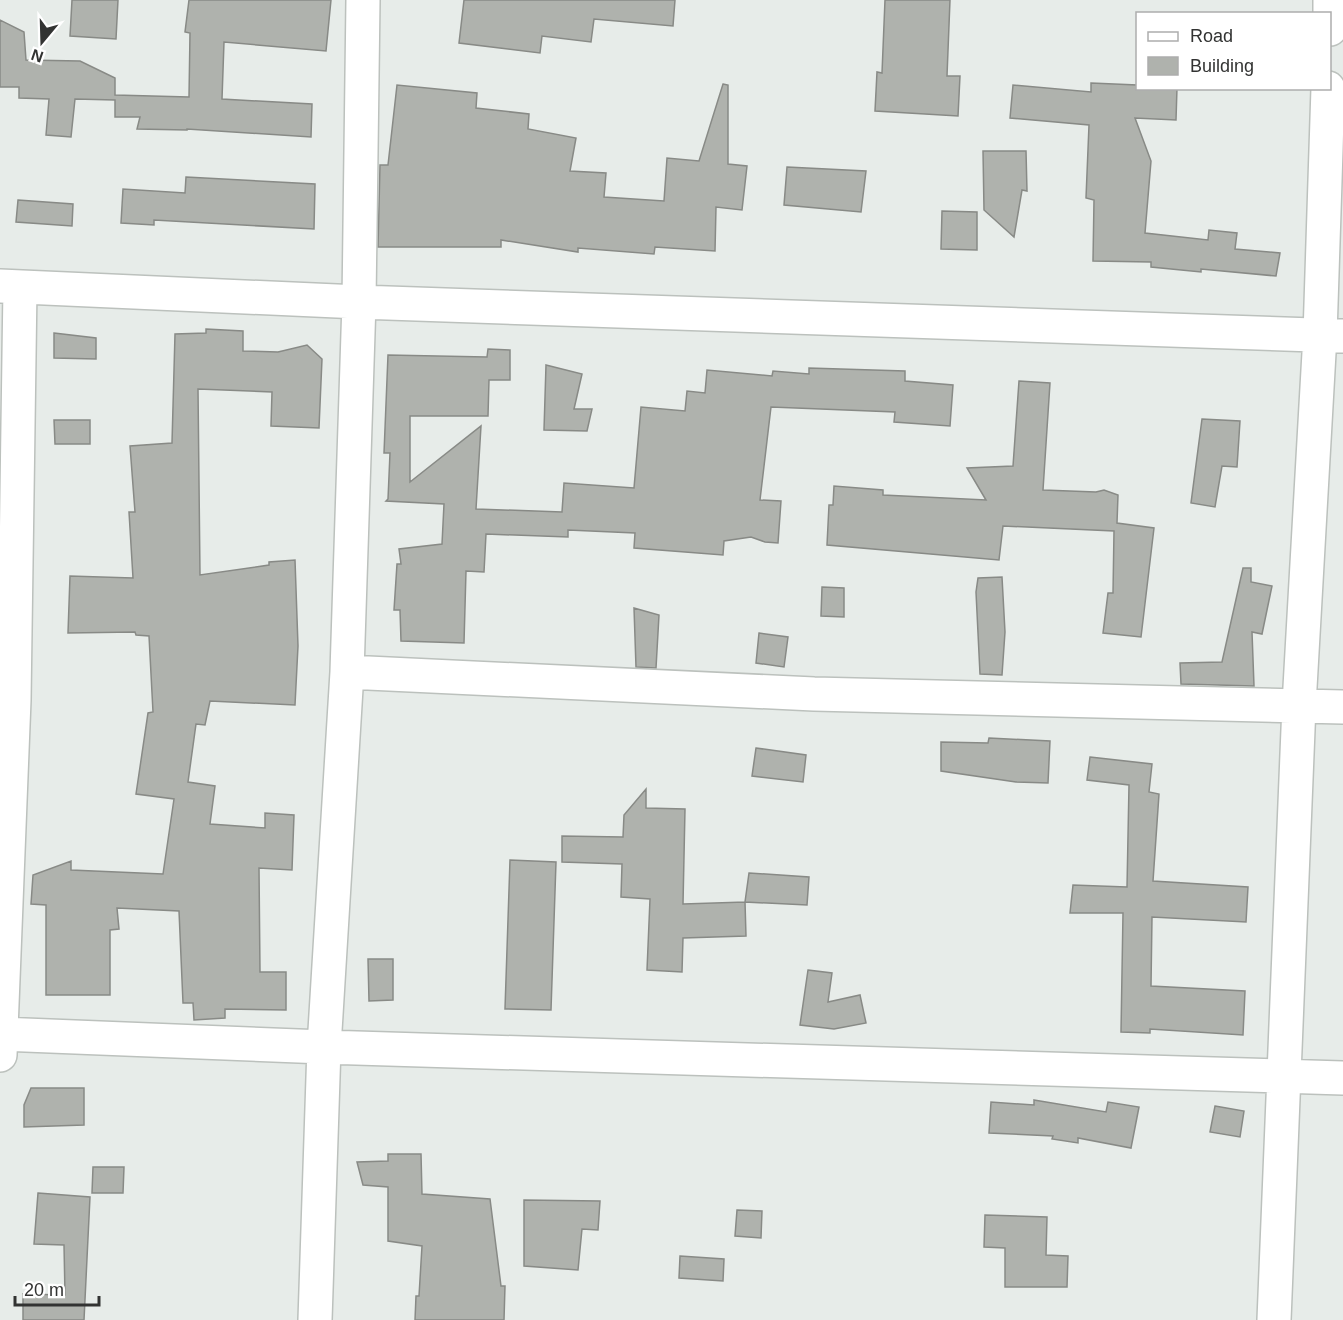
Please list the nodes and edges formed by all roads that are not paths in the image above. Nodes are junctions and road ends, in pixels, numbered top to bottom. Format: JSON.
{"nodes":[{"id":1,"x":363,"y":0,"type":"edge"},
{"id":2,"x":1328,"y":90,"type":"edge"},
{"id":3,"x":10,"y":286,"type":"edge"},
{"id":4,"x":359,"y":302,"type":"junction"},
{"id":5,"x":1332,"y":336,"type":"edge"},
{"id":6,"x":347,"y":672,"type":"junction"},
{"id":7,"x":1299,"y":705,"type":"junction"},
{"id":8,"x":1343,"y":707,"type":"edge"},
{"id":9,"x":0,"y":1042,"type":"edge"},
{"id":10,"x":324,"y":1047,"type":"junction"},
{"id":11,"x":1284,"y":1076,"type":"junction"},
{"id":12,"x":1343,"y":1078,"type":"edge"},
{"id":13,"x":315,"y":1320,"type":"edge"},
{"id":14,"x":1274,"y":1320,"type":"edge"}],
"edges":[{"from":1,"to":4,"type":"street"},
{"from":2,"to":5,"type":"street"},
{"from":3,"to":4,"type":"street"},
{"from":3,"to":9,"type":"street"},
{"from":4,"to":5,"type":"street"},
{"from":4,"to":6,"type":"street"},
{"from":5,"to":7,"type":"street"},
{"from":6,"to":7,"type":"street"},
{"from":6,"to":10,"type":"street"},
{"from":7,"to":8,"type":"street"},
{"from":7,"to":11,"type":"street"},
{"from":9,"to":10,"type":"street"},
{"from":10,"to":11,"type":"street"},
{"from":10,"to":13,"type":"street"},
{"from":11,"to":12,"type":"street"},
{"from":11,"to":14,"type":"street"}]}
